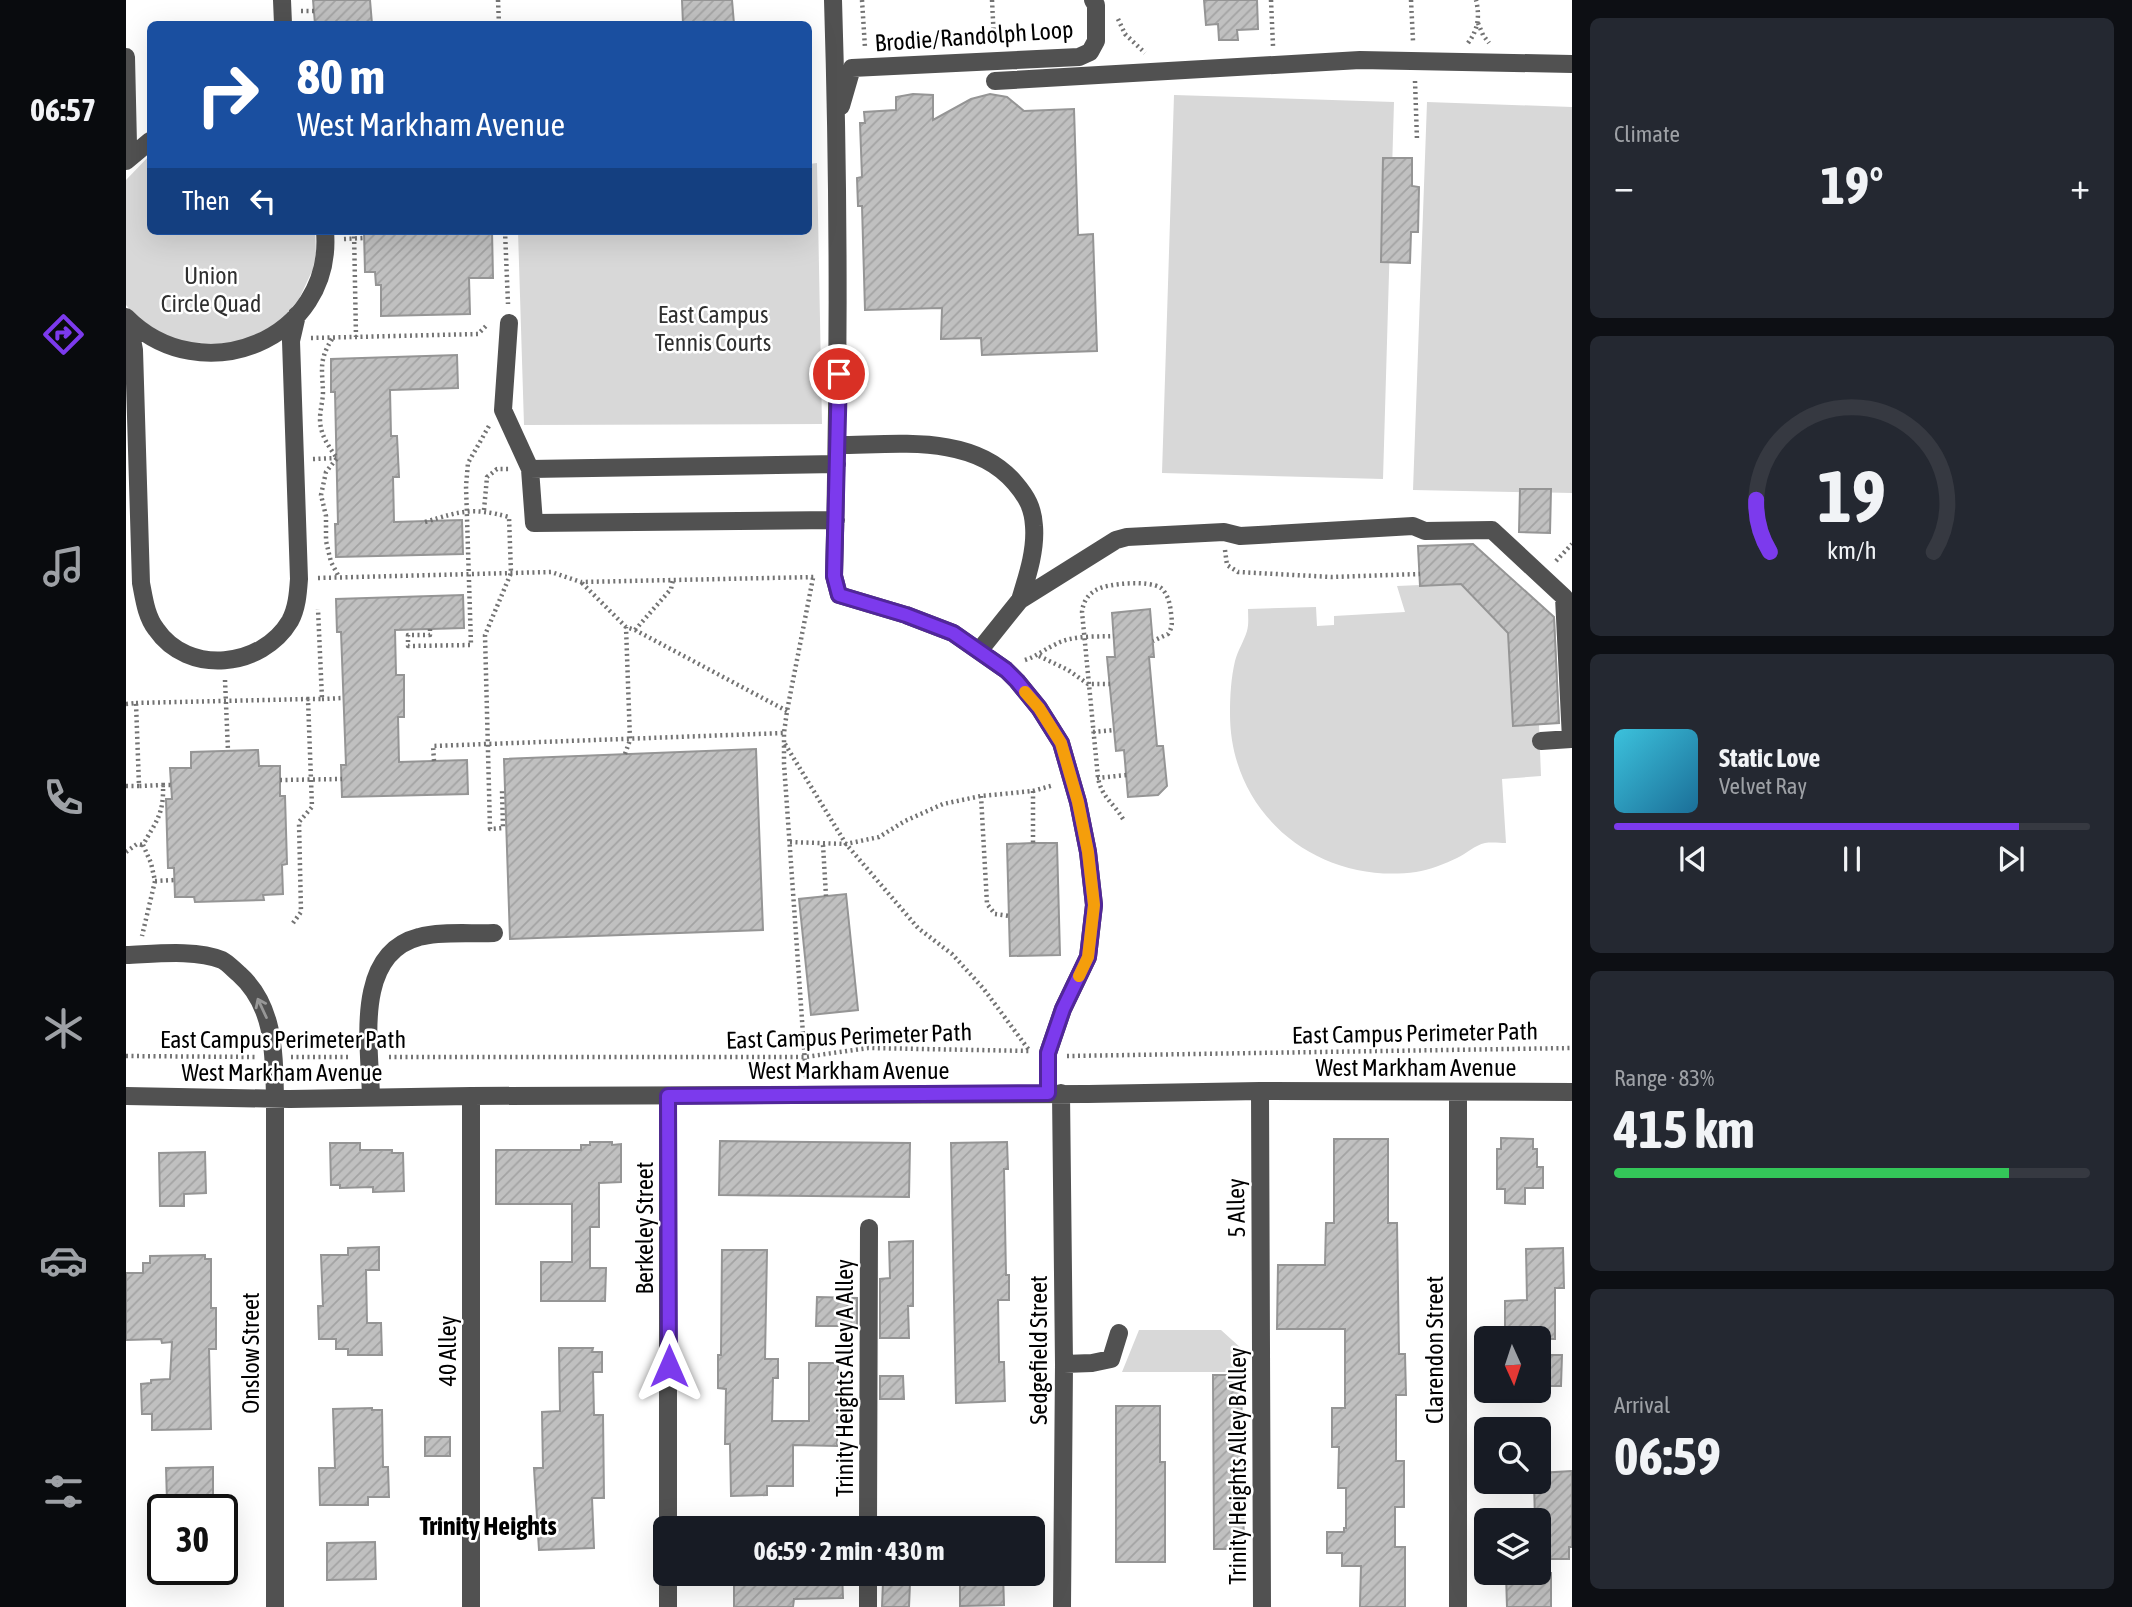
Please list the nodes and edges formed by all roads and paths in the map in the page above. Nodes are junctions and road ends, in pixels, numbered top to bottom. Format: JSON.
{"nodes":[{"id":1,"x":282,"y":0,"type":"edge"},
{"id":2,"x":498,"y":0,"type":"edge"},
{"id":3,"x":833,"y":0,"type":"edge"},
{"id":4,"x":863,"y":0,"type":"edge"},
{"id":5,"x":1093,"y":0,"type":"edge"},
{"id":6,"x":1271,"y":0,"type":"edge"},
{"id":7,"x":1411,"y":0,"type":"edge"},
{"id":8,"x":1476,"y":0,"type":"edge"},
{"id":9,"x":1117,"y":16,"type":"dead end"},
{"id":10,"x":283,"y":21,"type":"edge"},
{"id":11,"x":499,"y":21,"type":"edge"},
{"id":12,"x":126,"y":57,"type":"edge"},
{"id":13,"x":1414,"y":60,"type":"junction"},
{"id":14,"x":1455,"y":61,"type":"junction"},
{"id":15,"x":1273,"y":64,"type":"junction"},
{"id":16,"x":1572,"y":64,"type":"edge"},
{"id":17,"x":867,"y":68,"type":"junction"},
{"id":18,"x":1180,"y":69,"type":"junction"},
{"id":19,"x":995,"y":81,"type":"dead end"},
{"id":20,"x":837,"y":120,"type":"junction"},
{"id":21,"x":1417,"y":140,"type":"dead end"},
{"id":22,"x":147,"y":144,"type":"edge"},
{"id":23,"x":126,"y":149,"type":"edge"},
{"id":24,"x":126,"y":161,"type":"edge"},
{"id":25,"x":325,"y":235,"type":"edge"},
{"id":26,"x":354,"y":235,"type":"edge"},
{"id":27,"x":505,"y":235,"type":"edge"},
{"id":28,"x":297,"y":315,"type":"junction"},
{"id":29,"x":127,"y":318,"type":"edge"},
{"id":30,"x":509,"y":323,"type":"junction"},
{"id":31,"x":488,"y":324,"type":"junction"},
{"id":32,"x":356,"y":337,"type":"junction"},
{"id":33,"x":488,"y":337,"type":"dead end"},
{"id":34,"x":332,"y":338,"type":"junction"},
{"id":35,"x":291,"y":341,"type":"junction"},
{"id":36,"x":490,"y":425,"type":"dead end"},
{"id":37,"x":838,"y":445,"type":"junction"},
{"id":38,"x":837,"y":464,"type":"junction"},
{"id":39,"x":530,"y":469,"type":"junction"},
{"id":40,"x":467,"y":510,"type":"junction"},
{"id":41,"x":484,"y":510,"type":"junction"},
{"id":42,"x":836,"y":520,"type":"junction"},
{"id":43,"x":425,"y":522,"type":"dead end"},
{"id":44,"x":1224,"y":532,"type":"junction"},
{"id":45,"x":511,"y":573,"type":"junction"},
{"id":46,"x":468,"y":574,"type":"junction"},
{"id":47,"x":1420,"y":574,"type":"dead end"},
{"id":48,"x":834,"y":576,"type":"junction"},
{"id":49,"x":339,"y":577,"type":"junction"},
{"id":50,"x":813,"y":577,"type":"junction"},
{"id":51,"x":299,"y":579,"type":"junction"},
{"id":52,"x":673,"y":580,"type":"junction"},
{"id":53,"x":581,"y":582,"type":"junction"},
{"id":54,"x":1020,"y":600,"type":"junction"},
{"id":55,"x":318,"y":605,"type":"dead end"},
{"id":56,"x":626,"y":627,"type":"junction"},
{"id":57,"x":430,"y":629,"type":"dead end"},
{"id":58,"x":635,"y":629,"type":"junction"},
{"id":59,"x":1114,"y":636,"type":"dead end"},
{"id":60,"x":1084,"y":638,"type":"junction"},
{"id":61,"x":1153,"y":642,"type":"dead end"},
{"id":62,"x":979,"y":651,"type":"junction"},
{"id":63,"x":1038,"y":656,"type":"junction"},
{"id":64,"x":225,"y":661,"type":"junction"},
{"id":65,"x":1006,"y":670,"type":"junction"},
{"id":66,"x":1088,"y":684,"type":"junction"},
{"id":67,"x":1110,"y":684,"type":"dead end"},
{"id":68,"x":344,"y":698,"type":"dead end"},
{"id":69,"x":308,"y":699,"type":"junction"},
{"id":70,"x":322,"y":699,"type":"junction"},
{"id":71,"x":226,"y":701,"type":"junction"},
{"id":72,"x":136,"y":703,"type":"junction"},
{"id":73,"x":126,"y":704,"type":"edge"},
{"id":74,"x":787,"y":710,"type":"junction"},
{"id":75,"x":1114,"y":730,"type":"dead end"},
{"id":76,"x":1093,"y":732,"type":"junction"},
{"id":77,"x":784,"y":733,"type":"junction"},
{"id":78,"x":630,"y":740,"type":"junction"},
{"id":79,"x":1541,"y":741,"type":"dead end"},
{"id":80,"x":488,"y":743,"type":"junction"},
{"id":81,"x":784,"y":743,"type":"junction"},
{"id":82,"x":228,"y":751,"type":"dead end"},
{"id":83,"x":625,"y":754,"type":"dead end"},
{"id":84,"x":434,"y":761,"type":"dead end"},
{"id":85,"x":1126,"y":775,"type":"dead end"},
{"id":86,"x":1098,"y":778,"type":"junction"},
{"id":87,"x":311,"y":779,"type":"junction"},
{"id":88,"x":342,"y":779,"type":"dead end"},
{"id":89,"x":1072,"y":779,"type":"junction"},
{"id":90,"x":280,"y":780,"type":"dead end"},
{"id":91,"x":163,"y":785,"type":"junction"},
{"id":92,"x":171,"y":785,"type":"dead end"},
{"id":93,"x":126,"y":786,"type":"edge"},
{"id":94,"x":139,"y":786,"type":"junction"},
{"id":95,"x":505,"y":791,"type":"dead end"},
{"id":96,"x":1033,"y":791,"type":"junction"},
{"id":97,"x":981,"y":796,"type":"junction"},
{"id":98,"x":1123,"y":819,"type":"dead end"},
{"id":99,"x":790,"y":842,"type":"junction"},
{"id":100,"x":1033,"y":843,"type":"dead end"},
{"id":101,"x":846,"y":844,"type":"junction"},
{"id":102,"x":143,"y":845,"type":"junction"},
{"id":103,"x":823,"y":845,"type":"junction"},
{"id":104,"x":126,"y":852,"type":"edge"},
{"id":105,"x":174,"y":880,"type":"dead end"},
{"id":106,"x":155,"y":881,"type":"junction"},
{"id":107,"x":826,"y":896,"type":"dead end"},
{"id":108,"x":1010,"y":916,"type":"dead end"},
{"id":109,"x":293,"y":923,"type":"dead end"},
{"id":110,"x":494,"y":933,"type":"dead end"},
{"id":111,"x":132,"y":954,"type":"edge"},
{"id":112,"x":1572,"y":1048,"type":"edge"},
{"id":113,"x":1039,"y":1052,"type":"junction"},
{"id":114,"x":126,"y":1056,"type":"edge"},
{"id":115,"x":370,"y":1056,"type":"junction"},
{"id":116,"x":274,"y":1057,"type":"junction"},
{"id":117,"x":805,"y":1057,"type":"junction"},
{"id":118,"x":1259,"y":1091,"type":"junction"},
{"id":119,"x":1572,"y":1092,"type":"edge"},
{"id":120,"x":1054,"y":1093,"type":"junction"},
{"id":121,"x":1458,"y":1093,"type":"junction"},
{"id":122,"x":807,"y":1095,"type":"junction"},
{"id":123,"x":126,"y":1096,"type":"edge"},
{"id":124,"x":471,"y":1096,"type":"junction"},
{"id":125,"x":668,"y":1096,"type":"junction"},
{"id":126,"x":371,"y":1097,"type":"junction"},
{"id":127,"x":275,"y":1099,"type":"junction"},
{"id":128,"x":869,"y":1228,"type":"dead end"},
{"id":129,"x":1255,"y":1324,"type":"joint"},
{"id":130,"x":1119,"y":1333,"type":"dead end"},
{"id":131,"x":1064,"y":1364,"type":"junction"},
{"id":132,"x":668,"y":1516,"type":"edge"},
{"id":133,"x":868,"y":1516,"type":"edge"},
{"id":134,"x":668,"y":1586,"type":"edge"},
{"id":135,"x":868,"y":1586,"type":"edge"},
{"id":136,"x":275,"y":1607,"type":"edge"},
{"id":137,"x":471,"y":1607,"type":"edge"},
{"id":138,"x":668,"y":1607,"type":"edge"},
{"id":139,"x":868,"y":1607,"type":"edge"},
{"id":140,"x":1062,"y":1607,"type":"edge"},
{"id":141,"x":1262,"y":1607,"type":"edge"},
{"id":142,"x":1458,"y":1607,"type":"edge"}],
"edges":[{"from":1,"to":10,"type":"street"},
{"from":2,"to":11,"type":"path"},
{"from":3,"to":20,"type":"street"},
{"from":4,"to":17,"type":"path"},
{"from":5,"to":17,"type":"street","name":"Brodie/Randolph Loop"},
{"from":6,"to":15,"type":"path"},
{"from":7,"to":13,"type":"path"},
{"from":8,"to":14,"type":"path"},
{"from":9,"to":18,"type":"path"},
{"from":12,"to":23,"type":"street"},
{"from":13,"to":14,"type":"street"},
{"from":13,"to":15,"type":"street"},
{"from":13,"to":21,"type":"path"},
{"from":14,"to":16,"type":"street"},
{"from":15,"to":18,"type":"street"},
{"from":17,"to":20,"type":"street","name":"Brodie/Randolph Loop"},
{"from":18,"to":19,"type":"street"},
{"from":20,"to":37,"type":"street"},
{"from":22,"to":24,"type":"street"},
{"from":25,"to":28,"type":"street"},
{"from":26,"to":32,"type":"path"},
{"from":27,"to":30,"type":"path"},
{"from":28,"to":29,"type":"street"},
{"from":28,"to":35,"type":"street"},
{"from":29,"to":64,"type":"street"},
{"from":30,"to":31,"type":"path"},
{"from":30,"to":39,"type":"street"},
{"from":31,"to":32,"type":"path"},
{"from":31,"to":33,"type":"path"},
{"from":32,"to":34,"type":"path"},
{"from":34,"to":35,"type":"path"},
{"from":34,"to":49,"type":"path"},
{"from":35,"to":51,"type":"street"},
{"from":36,"to":40,"type":"path"},
{"from":37,"to":38,"type":"street"},
{"from":37,"to":54,"type":"street"},
{"from":38,"to":39,"type":"street"},
{"from":38,"to":42,"type":"street"},
{"from":39,"to":41,"type":"path"},
{"from":39,"to":42,"type":"street"},
{"from":40,"to":41,"type":"path"},
{"from":40,"to":43,"type":"path"},
{"from":40,"to":46,"type":"path"},
{"from":41,"to":45,"type":"path"},
{"from":42,"to":48,"type":"street"},
{"from":44,"to":47,"type":"path"},
{"from":44,"to":54,"type":"street"},
{"from":44,"to":79,"type":"street"},
{"from":45,"to":46,"type":"path"},
{"from":45,"to":53,"type":"path"},
{"from":45,"to":80,"type":"path"},
{"from":46,"to":49,"type":"path"},
{"from":46,"to":57,"type":"path"},
{"from":48,"to":50,"type":"path"},
{"from":48,"to":62,"type":"street"},
{"from":49,"to":51,"type":"path"},
{"from":50,"to":52,"type":"path"},
{"from":50,"to":74,"type":"path"},
{"from":51,"to":64,"type":"street"},
{"from":52,"to":53,"type":"path"},
{"from":52,"to":58,"type":"path"},
{"from":53,"to":56,"type":"path"},
{"from":54,"to":62,"type":"street"},
{"from":55,"to":70,"type":"path"},
{"from":56,"to":58,"type":"path"},
{"from":56,"to":78,"type":"path"},
{"from":58,"to":74,"type":"path"},
{"from":59,"to":60,"type":"path"},
{"from":60,"to":61,"type":"path"},
{"from":60,"to":63,"type":"path"},
{"from":60,"to":66,"type":"path"},
{"from":62,"to":65,"type":"street","name":"Sedgefield Street"},
{"from":63,"to":65,"type":"path"},
{"from":63,"to":66,"type":"path"},
{"from":64,"to":71,"type":"path"},
{"from":65,"to":89,"type":"street","name":"Sedgefield Street"},
{"from":66,"to":67,"type":"path"},
{"from":66,"to":76,"type":"path"},
{"from":68,"to":70,"type":"path"},
{"from":69,"to":70,"type":"path"},
{"from":69,"to":71,"type":"path"},
{"from":69,"to":87,"type":"path"},
{"from":71,"to":72,"type":"path"},
{"from":71,"to":82,"type":"path"},
{"from":72,"to":73,"type":"path"},
{"from":72,"to":94,"type":"path"},
{"from":74,"to":77,"type":"path"},
{"from":75,"to":76,"type":"path"},
{"from":76,"to":86,"type":"path"},
{"from":77,"to":78,"type":"path"},
{"from":77,"to":81,"type":"path"},
{"from":78,"to":80,"type":"path"},
{"from":78,"to":83,"type":"path"},
{"from":80,"to":84,"type":"path"},
{"from":80,"to":95,"type":"path"},
{"from":81,"to":99,"type":"path"},
{"from":81,"to":101,"type":"path"},
{"from":85,"to":86,"type":"path"},
{"from":86,"to":89,"type":"path"},
{"from":86,"to":98,"type":"path"},
{"from":87,"to":88,"type":"path"},
{"from":87,"to":90,"type":"path"},
{"from":87,"to":109,"type":"path"},
{"from":89,"to":96,"type":"path"},
{"from":89,"to":113,"type":"street","name":"Sedgefield Street"},
{"from":91,"to":92,"type":"path"},
{"from":91,"to":94,"type":"path"},
{"from":91,"to":102,"type":"path"},
{"from":93,"to":94,"type":"path"},
{"from":96,"to":97,"type":"path"},
{"from":96,"to":100,"type":"path"},
{"from":97,"to":101,"type":"path"},
{"from":97,"to":108,"type":"path"},
{"from":99,"to":103,"type":"path"},
{"from":99,"to":117,"type":"path"},
{"from":101,"to":103,"type":"path"},
{"from":101,"to":113,"type":"path"},
{"from":102,"to":104,"type":"path"},
{"from":102,"to":106,"type":"path"},
{"from":103,"to":107,"type":"path"},
{"from":105,"to":106,"type":"path"},
{"from":106,"to":111,"type":"path"},
{"from":110,"to":115,"type":"street"},
{"from":116,"to":111,"type":"street","name":"Onslow Street","one_way":true},
{"from":112,"to":113,"type":"path","name":"East Campus Perimeter Path"},
{"from":113,"to":117,"type":"path","name":"East Campus Perimeter Path"},
{"from":113,"to":120,"type":"street","name":"Sedgefield Street"},
{"from":114,"to":116,"type":"path","name":"East Campus Perimeter Path"},
{"from":115,"to":116,"type":"path","name":"East Campus Perimeter Path"},
{"from":115,"to":117,"type":"path","name":"East Campus Perimeter Path"},
{"from":115,"to":126,"type":"street"},
{"from":116,"to":127,"type":"street","name":"Onslow Street"},
{"from":117,"to":122,"type":"path"},
{"from":118,"to":120,"type":"street","name":"West Markham Avenue"},
{"from":118,"to":121,"type":"street","name":"West Markham Avenue"},
{"from":118,"to":129,"type":"street","name":"5 Alley"},
{"from":119,"to":121,"type":"street","name":"West Markham Avenue"},
{"from":120,"to":122,"type":"street","name":"West Markham Avenue"},
{"from":120,"to":131,"type":"street","name":"Sedgefield Street"},
{"from":121,"to":142,"type":"street","name":"Clarendon Street"},
{"from":122,"to":125,"type":"street","name":"West Markham Avenue"},
{"from":123,"to":127,"type":"street","name":"West Markham Avenue"},
{"from":124,"to":125,"type":"street","name":"West Markham Avenue"},
{"from":124,"to":126,"type":"street","name":"West Markham Avenue"},
{"from":124,"to":137,"type":"street","name":"40 Alley"},
{"from":125,"to":132,"type":"street","name":"Berkeley Street"},
{"from":126,"to":127,"type":"street","name":"West Markham Avenue"},
{"from":127,"to":136,"type":"street","name":"Onslow Street"},
{"from":128,"to":133,"type":"street","name":"Trinity Heights Alley A Alley"},
{"from":129,"to":141,"type":"street","name":"Trinity Heights Alley B Alley"},
{"from":130,"to":131,"type":"street"},
{"from":131,"to":140,"type":"street","name":"Sedgefield Street"},
{"from":134,"to":138,"type":"street"},
{"from":135,"to":139,"type":"street"}]}
